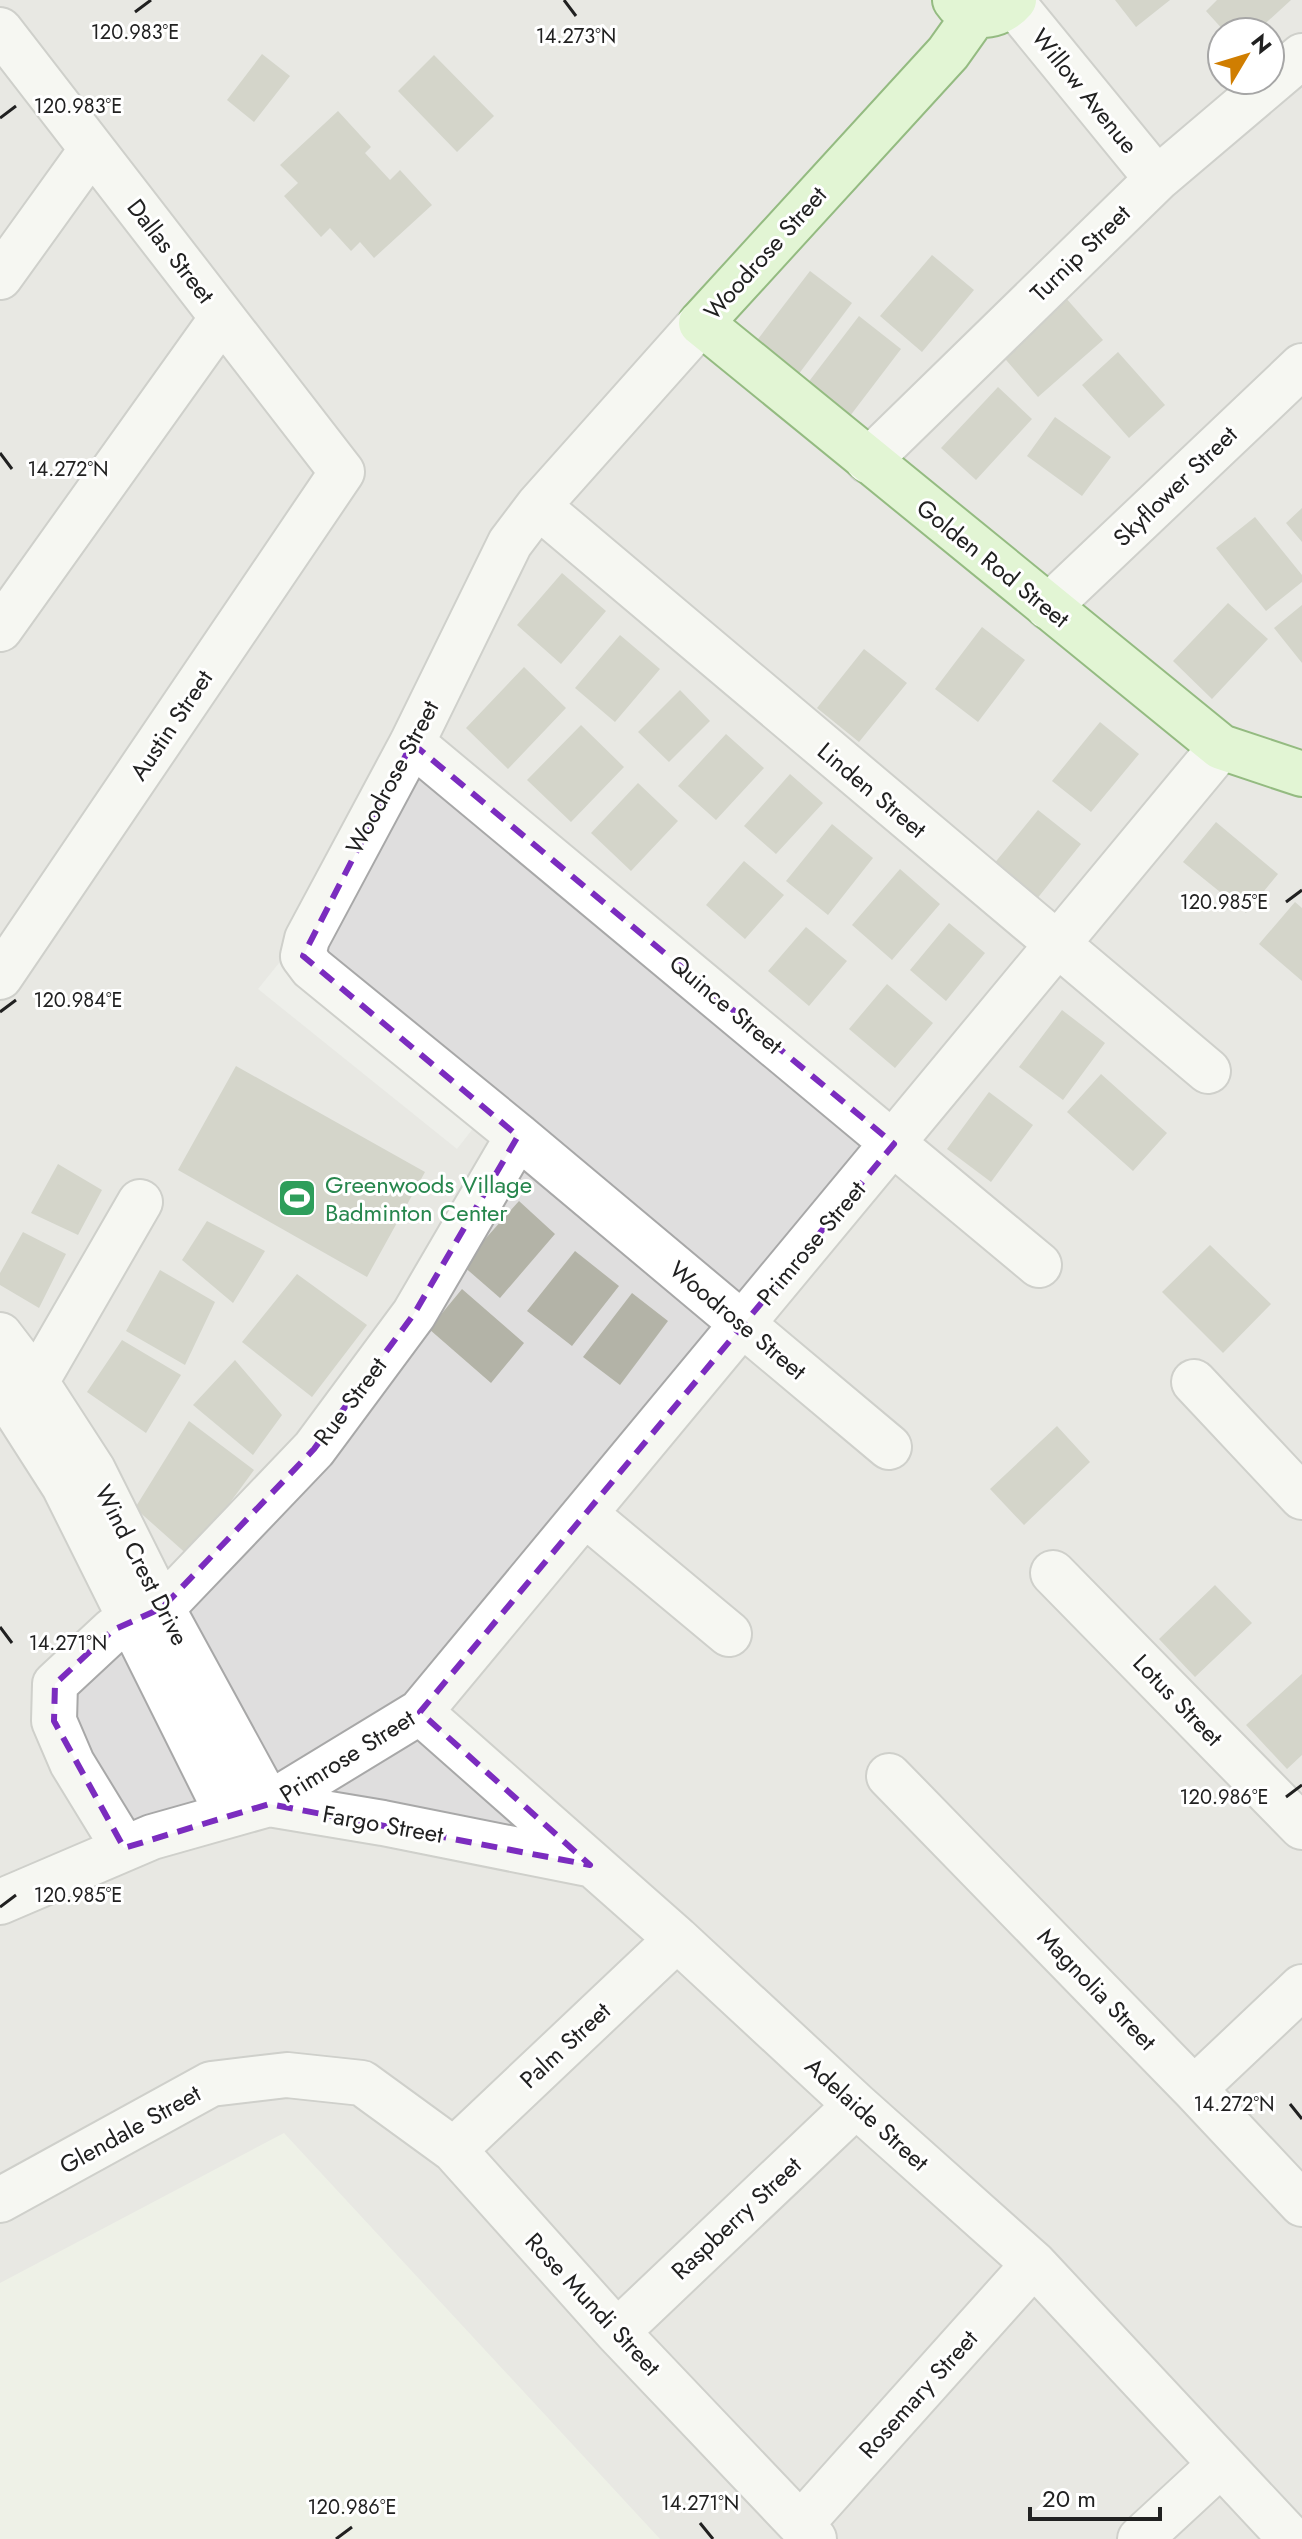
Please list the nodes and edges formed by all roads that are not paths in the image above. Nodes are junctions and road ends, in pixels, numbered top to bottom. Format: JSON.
{"nodes":[{"id":1,"x":989,"y":4,"type":"edge"},
{"id":2,"x":0,"y":30,"type":"edge"},
{"id":3,"x":1302,"y":56,"type":"edge"},
{"id":4,"x":92,"y":149,"type":"junction"},
{"id":5,"x":1157,"y":179,"type":"junction"},
{"id":6,"x":0,"y":277,"type":"edge"},
{"id":7,"x":222,"y":318,"type":"junction"},
{"id":8,"x":701,"y":323,"type":"junction"},
{"id":9,"x":1302,"y":366,"type":"edge"},
{"id":10,"x":868,"y":461,"type":"junction"},
{"id":11,"x":342,"y":472,"type":"joint"},
{"id":12,"x":538,"y":506,"type":"junction"},
{"id":13,"x":1048,"y":607,"type":"junction"},
{"id":14,"x":0,"y":629,"type":"edge"},
{"id":15,"x":412,"y":743,"type":"junction"},
{"id":16,"x":1221,"y":747,"type":"junction"},
{"id":17,"x":1302,"y":774,"type":"edge"},
{"id":18,"x":1057,"y":946,"type":"junction"},
{"id":19,"x":0,"y":977,"type":"edge"},
{"id":20,"x":1208,"y":1071,"type":"dead end"},
{"id":21,"x":518,"y":1136,"type":"junction"},
{"id":22,"x":894,"y":1144,"type":"junction"},
{"id":23,"x":140,"y":1202,"type":"dead end"},
{"id":24,"x":1039,"y":1265,"type":"dead end"},
{"id":25,"x":743,"y":1324,"type":"junction"},
{"id":26,"x":0,"y":1335,"type":"edge"},
{"id":27,"x":1194,"y":1382,"type":"dead end"},
{"id":28,"x":18,"y":1384,"type":"edge"},
{"id":29,"x":889,"y":1447,"type":"dead end"},
{"id":30,"x":1302,"y":1497,"type":"edge"},
{"id":31,"x":585,"y":1514,"type":"junction"},
{"id":32,"x":1053,"y":1573,"type":"dead end"},
{"id":33,"x":147,"y":1615,"type":"junction"},
{"id":34,"x":729,"y":1634,"type":"dead end"},
{"id":35,"x":420,"y":1712,"type":"junction"},
{"id":36,"x":889,"y":1776,"type":"dead end"},
{"id":37,"x":248,"y":1810,"type":"junction"},
{"id":38,"x":1302,"y":1827,"type":"edge"},
{"id":39,"x":124,"y":1848,"type":"junction"},
{"id":40,"x":590,"y":1865,"type":"junction"},
{"id":41,"x":0,"y":1902,"type":"edge"},
{"id":42,"x":677,"y":1939,"type":"junction"},
{"id":43,"x":1302,"y":1987,"type":"edge"},
{"id":44,"x":362,"y":2083,"type":"joint"},
{"id":45,"x":1194,"y":2089,"type":"junction"},
{"id":46,"x":856,"y":2105,"type":"junction"},
{"id":47,"x":454,"y":2150,"type":"junction"},
{"id":48,"x":0,"y":2200,"type":"edge"},
{"id":49,"x":1302,"y":2204,"type":"edge"},
{"id":50,"x":1034,"y":2264,"type":"junction"},
{"id":51,"x":617,"y":2332,"type":"junction"},
{"id":52,"x":1220,"y":2465,"type":"junction"},
{"id":53,"x":807,"y":2532,"type":"edge"},
{"id":54,"x":1140,"y":2539,"type":"edge"},
{"id":55,"x":1291,"y":2539,"type":"edge"}],
"edges":[{"from":1,"to":5,"type":"street","name":"Willow Avenue"},
{"from":1,"to":8,"type":"street","name":"Woodrose Street"},
{"from":2,"to":4,"type":"street","name":"Dallas Street"},
{"from":3,"to":5,"type":"street","name":"Turnip Street"},
{"from":4,"to":6,"type":"street"},
{"from":4,"to":7,"type":"street","name":"Dallas Street"},
{"from":5,"to":10,"type":"street","name":"Turnip Street"},
{"from":7,"to":11,"type":"street","name":"Dallas Street"},
{"from":7,"to":14,"type":"street"},
{"from":8,"to":10,"type":"street","name":"Golden Rod Street"},
{"from":8,"to":12,"type":"street","name":"Woodrose Street"},
{"from":9,"to":13,"type":"street","name":"Skyflower Street"},
{"from":10,"to":13,"type":"street","name":"Golden Rod Street"},
{"from":11,"to":19,"type":"street","name":"Austin Street"},
{"from":12,"to":15,"type":"street","name":"Woodrose Street"},
{"from":12,"to":18,"type":"street","name":"Linden Street"},
{"from":13,"to":16,"type":"street","name":"Golden Rod Street"},
{"from":15,"to":21,"type":"street","name":"Woodrose Street"},
{"from":15,"to":22,"type":"street","name":"Quince Street"},
{"from":16,"to":17,"type":"street","name":"Golden Rod Street"},
{"from":16,"to":18,"type":"street","name":"Primrose Street"},
{"from":18,"to":20,"type":"street","name":"Linden Street"},
{"from":18,"to":22,"type":"street","name":"Primrose Street"},
{"from":21,"to":25,"type":"street","name":"Woodrose Street"},
{"from":21,"to":33,"type":"street","name":"Rue Street"},
{"from":22,"to":24,"type":"street","name":"Quince Street"},
{"from":22,"to":25,"type":"street","name":"Primrose Street"},
{"from":23,"to":28,"type":"street"},
{"from":25,"to":29,"type":"street","name":"Woodrose Street"},
{"from":25,"to":31,"type":"street","name":"Primrose Street"},
{"from":26,"to":28,"type":"street","name":"Wind Crest Drive"},
{"from":27,"to":30,"type":"street"},
{"from":28,"to":33,"type":"street","name":"Wind Crest Drive"},
{"from":31,"to":34,"type":"street"},
{"from":31,"to":35,"type":"street","name":"Primrose Street"},
{"from":32,"to":38,"type":"street","name":"Lotus Street"},
{"from":33,"to":37,"type":"street","name":"Wind Crest Drive"},
{"from":33,"to":39,"type":"street","name":"Rue Street"},
{"from":35,"to":37,"type":"street","name":"Primrose Street"},
{"from":35,"to":40,"type":"street","name":"Adelaide Street"},
{"from":36,"to":45,"type":"street","name":"Magnolia Street"},
{"from":37,"to":39,"type":"street","name":"Fargo Street"},
{"from":37,"to":40,"type":"street","name":"Fargo Street"},
{"from":39,"to":41,"type":"street","name":"Fargo Street"},
{"from":40,"to":42,"type":"street","name":"Adelaide Street"},
{"from":42,"to":46,"type":"street","name":"Adelaide Street"},
{"from":42,"to":47,"type":"street","name":"Palm Street"},
{"from":43,"to":45,"type":"street"},
{"from":44,"to":47,"type":"street","name":"Rose Mundi Street"},
{"from":44,"to":48,"type":"street","name":"Glendale Street"},
{"from":45,"to":49,"type":"street","name":"Magnolia Street"},
{"from":46,"to":50,"type":"street","name":"Adelaide Street"},
{"from":46,"to":51,"type":"street","name":"Raspberry Street"},
{"from":47,"to":51,"type":"street","name":"Rose Mundi Street"},
{"from":50,"to":52,"type":"street","name":"Adelaide Street"},
{"from":50,"to":53,"type":"street","name":"Rosemary Street"},
{"from":51,"to":53,"type":"street","name":"Rose Mundi Street"},
{"from":52,"to":54,"type":"street"},
{"from":52,"to":55,"type":"street","name":"Adelaide Street"}]}
